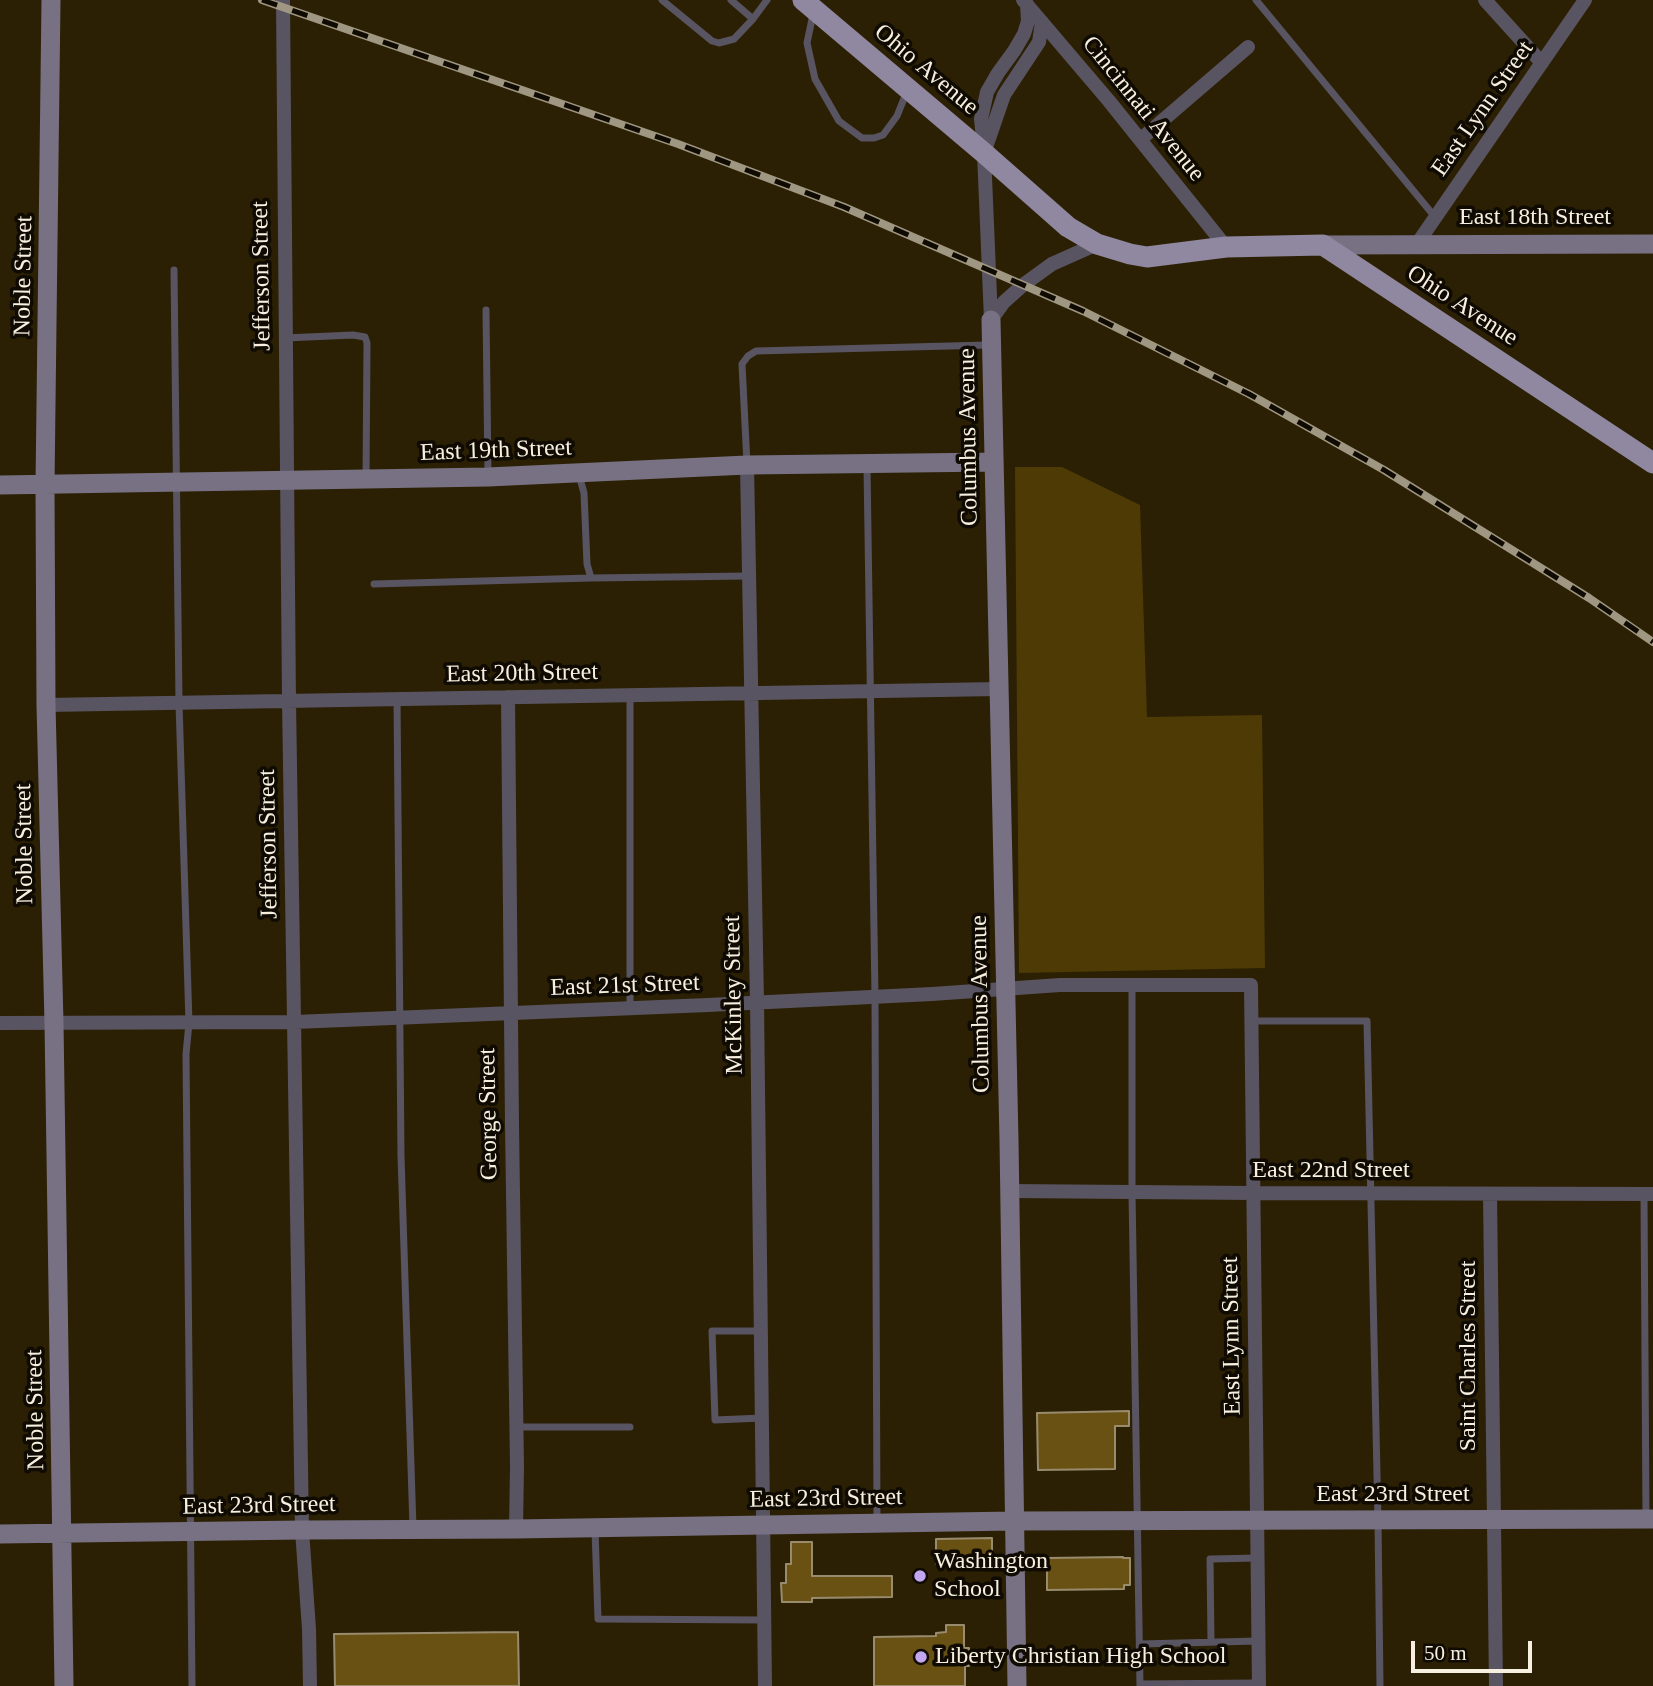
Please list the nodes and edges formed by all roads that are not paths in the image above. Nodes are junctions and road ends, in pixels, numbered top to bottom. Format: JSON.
{"nodes":[{"id":1,"x":51,"y":0,"type":"edge"},
{"id":2,"x":283,"y":0,"type":"edge"},
{"id":3,"x":662,"y":0,"type":"edge"},
{"id":4,"x":731,"y":0,"type":"edge"},
{"id":5,"x":767,"y":0,"type":"edge"},
{"id":6,"x":1256,"y":0,"type":"edge"},
{"id":7,"x":1485,"y":0,"type":"edge"},
{"id":8,"x":1586,"y":0,"type":"edge"},
{"id":9,"x":1025,"y":2,"type":"edge"},
{"id":10,"x":808,"y":5,"type":"edge"},
{"id":11,"x":753,"y":19,"type":"junction"},
{"id":12,"x":1042,"y":22,"type":"junction"},
{"id":13,"x":1248,"y":47,"type":"dead end"},
{"id":14,"x":1542,"y":63,"type":"junction"},
{"id":15,"x":908,"y":90,"type":"junction"},
{"id":16,"x":1141,"y":139,"type":"junction"},
{"id":17,"x":984,"y":153,"type":"junction"},
{"id":18,"x":1436,"y":217,"type":"junction"},
{"id":19,"x":1097,"y":244,"type":"junction"},
{"id":20,"x":1417,"y":244,"type":"junction"},
{"id":21,"x":1653,"y":244,"type":"edge"},
{"id":22,"x":1323,"y":245,"type":"junction"},
{"id":23,"x":1226,"y":247,"type":"junction"},
{"id":24,"x":174,"y":270,"type":"dead end"},
{"id":25,"x":486,"y":310,"type":"dead end"},
{"id":26,"x":991,"y":320,"type":"junction"},
{"id":27,"x":285,"y":338,"type":"junction"},
{"id":28,"x":992,"y":345,"type":"junction"},
{"id":29,"x":994,"y":462,"type":"junction"},
{"id":30,"x":867,"y":463,"type":"junction"},
{"id":31,"x":1653,"y":463,"type":"edge"},
{"id":32,"x":747,"y":465,"type":"junction"},
{"id":33,"x":579,"y":472,"type":"junction"},
{"id":34,"x":488,"y":477,"type":"junction"},
{"id":35,"x":288,"y":480,"type":"junction"},
{"id":36,"x":366,"y":480,"type":"junction"},
{"id":37,"x":177,"y":482,"type":"junction"},
{"id":38,"x":0,"y":485,"type":"edge"},
{"id":39,"x":45,"y":485,"type":"junction"},
{"id":40,"x":749,"y":576,"type":"junction"},
{"id":41,"x":591,"y":578,"type":"junction"},
{"id":42,"x":374,"y":584,"type":"dead end"},
{"id":43,"x":999,"y":689,"type":"junction"},
{"id":44,"x":870,"y":691,"type":"junction"},
{"id":45,"x":752,"y":693,"type":"junction"},
{"id":46,"x":630,"y":695,"type":"junction"},
{"id":47,"x":508,"y":697,"type":"junction"},
{"id":48,"x":397,"y":699,"type":"junction"},
{"id":49,"x":289,"y":701,"type":"junction"},
{"id":50,"x":179,"y":703,"type":"junction"},
{"id":51,"x":46,"y":705,"type":"junction"},
{"id":52,"x":1132,"y":985,"type":"junction"},
{"id":53,"x":1251,"y":985,"type":"joint"},
{"id":54,"x":1005,"y":989,"type":"junction"},
{"id":55,"x":875,"y":997,"type":"junction"},
{"id":56,"x":757,"y":1002,"type":"junction"},
{"id":57,"x":630,"y":1008,"type":"junction"},
{"id":58,"x":511,"y":1013,"type":"junction"},
{"id":59,"x":400,"y":1017,"type":"junction"},
{"id":60,"x":1251,"y":1021,"type":"junction"},
{"id":61,"x":295,"y":1022,"type":"junction"},
{"id":62,"x":0,"y":1023,"type":"edge"},
{"id":63,"x":54,"y":1023,"type":"junction"},
{"id":64,"x":189,"y":1023,"type":"junction"},
{"id":65,"x":1009,"y":1191,"type":"junction"},
{"id":66,"x":1132,"y":1192,"type":"junction"},
{"id":67,"x":1253,"y":1193,"type":"junction"},
{"id":68,"x":1371,"y":1194,"type":"junction"},
{"id":69,"x":1490,"y":1194,"type":"junction"},
{"id":70,"x":1648,"y":1194,"type":"edge"},
{"id":71,"x":761,"y":1331,"type":"junction"},
{"id":72,"x":762,"y":1418,"type":"junction"},
{"id":73,"x":517,"y":1427,"type":"junction"},
{"id":74,"x":630,"y":1427,"type":"dead end"},
{"id":75,"x":1493,"y":1519,"type":"junction"},
{"id":76,"x":1650,"y":1519,"type":"edge"},
{"id":77,"x":1138,"y":1520,"type":"junction"},
{"id":78,"x":1378,"y":1520,"type":"junction"},
{"id":79,"x":1014,"y":1521,"type":"junction"},
{"id":80,"x":1257,"y":1521,"type":"junction"},
{"id":81,"x":877,"y":1523,"type":"junction"},
{"id":82,"x":763,"y":1524,"type":"junction"},
{"id":83,"x":594,"y":1528,"type":"junction"},
{"id":84,"x":302,"y":1530,"type":"junction"},
{"id":85,"x":413,"y":1530,"type":"junction"},
{"id":86,"x":516,"y":1530,"type":"junction"},
{"id":87,"x":191,"y":1531,"type":"junction"},
{"id":88,"x":0,"y":1534,"type":"edge"},
{"id":89,"x":62,"y":1534,"type":"junction"},
{"id":90,"x":1258,"y":1558,"type":"junction"},
{"id":91,"x":764,"y":1620,"type":"junction"},
{"id":92,"x":1211,"y":1642,"type":"junction"},
{"id":93,"x":1258,"y":1642,"type":"junction"},
{"id":94,"x":1140,"y":1644,"type":"junction"},
{"id":95,"x":1140,"y":1685,"type":"edge"},
{"id":96,"x":1259,"y":1685,"type":"edge"},
{"id":97,"x":64,"y":1686,"type":"edge"},
{"id":98,"x":192,"y":1686,"type":"edge"},
{"id":99,"x":310,"y":1686,"type":"edge"},
{"id":100,"x":765,"y":1686,"type":"edge"},
{"id":101,"x":1017,"y":1686,"type":"edge"},
{"id":102,"x":1380,"y":1686,"type":"edge"},
{"id":103,"x":1496,"y":1686,"type":"edge"}],
"edges":[{"from":1,"to":39,"type":"street","name":"Noble Street"},
{"from":2,"to":27,"type":"street","name":"Jefferson Street"},
{"from":3,"to":11,"type":"lane"},
{"from":4,"to":11,"type":"lane"},
{"from":5,"to":11,"type":"lane"},
{"from":6,"to":18,"type":"lane"},
{"from":7,"to":14,"type":"street"},
{"from":8,"to":14,"type":"street","name":"East Lynn Street"},
{"from":9,"to":12,"type":"street","name":"Cincinnati Avenue"},
{"from":9,"to":17,"type":"street"},
{"from":10,"to":15,"type":"main road","name":"Ohio Avenue"},
{"from":10,"to":15,"type":"lane"},
{"from":12,"to":16,"type":"street","name":"Cincinnati Avenue"},
{"from":12,"to":17,"type":"street","name":"Columbus Avenue"},
{"from":13,"to":16,"type":"street"},
{"from":14,"to":18,"type":"street","name":"East Lynn Street"},
{"from":15,"to":17,"type":"main road","name":"Ohio Avenue"},
{"from":16,"to":23,"type":"street","name":"Cincinnati Avenue"},
{"from":17,"to":19,"type":"main road"},
{"from":17,"to":26,"type":"street","name":"Columbus Avenue"},
{"from":18,"to":20,"type":"street","name":"East Lynn Street"},
{"from":19,"to":23,"type":"main road"},
{"from":19,"to":26,"type":"street","name":"Columbus Avenue"},
{"from":20,"to":21,"type":"street","name":"East 18th Street"},
{"from":20,"to":22,"type":"street","name":"East 18th Street"},
{"from":22,"to":23,"type":"main road"},
{"from":22,"to":31,"type":"main road","name":"Ohio Avenue"},
{"from":24,"to":37,"type":"lane"},
{"from":25,"to":34,"type":"lane"},
{"from":26,"to":28,"type":"street","name":"Columbus Avenue"},
{"from":27,"to":35,"type":"street","name":"Jefferson Street"},
{"from":27,"to":36,"type":"lane"},
{"from":28,"to":29,"type":"street","name":"Columbus Avenue"},
{"from":28,"to":32,"type":"lane"},
{"from":29,"to":30,"type":"street","name":"East 19th Street"},
{"from":29,"to":43,"type":"street","name":"Columbus Avenue"},
{"from":30,"to":32,"type":"street","name":"East 19th Street"},
{"from":30,"to":44,"type":"lane"},
{"from":32,"to":33,"type":"street","name":"East 19th Street"},
{"from":32,"to":40,"type":"street","name":"McKinley Street"},
{"from":33,"to":34,"type":"street","name":"East 19th Street"},
{"from":33,"to":41,"type":"lane"},
{"from":34,"to":36,"type":"street","name":"East 19th Street"},
{"from":35,"to":36,"type":"street","name":"East 19th Street"},
{"from":35,"to":37,"type":"street","name":"East 19th Street"},
{"from":35,"to":49,"type":"street","name":"Jefferson Street"},
{"from":37,"to":39,"type":"street","name":"East 19th Street"},
{"from":37,"to":50,"type":"lane"},
{"from":38,"to":39,"type":"street","name":"East 19th Street"},
{"from":39,"to":51,"type":"street","name":"Noble Street"},
{"from":40,"to":41,"type":"lane"},
{"from":40,"to":45,"type":"street","name":"McKinley Street"},
{"from":41,"to":42,"type":"lane"},
{"from":43,"to":44,"type":"street","name":"East 20th Street"},
{"from":43,"to":54,"type":"street","name":"Columbus Avenue"},
{"from":44,"to":45,"type":"street","name":"East 20th Street"},
{"from":44,"to":55,"type":"lane"},
{"from":45,"to":46,"type":"street","name":"East 20th Street"},
{"from":45,"to":56,"type":"street","name":"McKinley Street"},
{"from":46,"to":47,"type":"street","name":"East 20th Street"},
{"from":46,"to":57,"type":"lane"},
{"from":47,"to":48,"type":"street","name":"East 20th Street"},
{"from":47,"to":58,"type":"street","name":"George Street"},
{"from":48,"to":49,"type":"street","name":"East 20th Street"},
{"from":48,"to":59,"type":"lane"},
{"from":49,"to":50,"type":"street","name":"East 20th Street"},
{"from":49,"to":61,"type":"street","name":"Jefferson Street"},
{"from":50,"to":51,"type":"street","name":"East 20th Street"},
{"from":50,"to":64,"type":"lane"},
{"from":51,"to":63,"type":"street","name":"Noble Street"},
{"from":52,"to":53,"type":"street","name":"East 21st Street"},
{"from":52,"to":54,"type":"street","name":"East 21st Street"},
{"from":52,"to":66,"type":"lane"},
{"from":53,"to":60,"type":"street","name":"East Lynn Street"},
{"from":54,"to":55,"type":"street","name":"East 21st Street"},
{"from":54,"to":65,"type":"street","name":"Columbus Avenue"},
{"from":55,"to":56,"type":"street","name":"East 21st Street"},
{"from":55,"to":81,"type":"lane"},
{"from":56,"to":57,"type":"street","name":"East 21st Street"},
{"from":56,"to":71,"type":"street","name":"McKinley Street"},
{"from":57,"to":58,"type":"street","name":"East 21st Street"},
{"from":58,"to":59,"type":"street","name":"East 21st Street"},
{"from":58,"to":73,"type":"street","name":"George Street"},
{"from":59,"to":61,"type":"street","name":"East 21st Street"},
{"from":59,"to":85,"type":"lane"},
{"from":60,"to":67,"type":"street","name":"East Lynn Street"},
{"from":60,"to":68,"type":"lane"},
{"from":61,"to":64,"type":"street","name":"East 21st Street"},
{"from":61,"to":84,"type":"street","name":"Jefferson Street"},
{"from":62,"to":63,"type":"street","name":"East 21st Street"},
{"from":63,"to":64,"type":"street","name":"East 21st Street"},
{"from":63,"to":89,"type":"street","name":"Noble Street"},
{"from":64,"to":87,"type":"lane"},
{"from":65,"to":66,"type":"street","name":"East 22nd Street"},
{"from":65,"to":79,"type":"street","name":"Columbus Avenue"},
{"from":66,"to":67,"type":"street","name":"East 22nd Street"},
{"from":66,"to":77,"type":"lane"},
{"from":67,"to":68,"type":"street","name":"East 22nd Street"},
{"from":67,"to":80,"type":"street","name":"East Lynn Street"},
{"from":68,"to":69,"type":"street","name":"East 22nd Street"},
{"from":68,"to":78,"type":"lane"},
{"from":69,"to":70,"type":"street","name":"East 22nd Street"},
{"from":69,"to":75,"type":"street","name":"Saint Charles Street"},
{"from":70,"to":76,"type":"lane"},
{"from":71,"to":72,"type":"street","name":"McKinley Street"},
{"from":71,"to":72,"type":"lane"},
{"from":72,"to":82,"type":"street","name":"McKinley Street"},
{"from":73,"to":74,"type":"lane"},
{"from":73,"to":86,"type":"street","name":"George Street"},
{"from":75,"to":76,"type":"street","name":"East 23rd Street"},
{"from":75,"to":78,"type":"street","name":"East 23rd Street"},
{"from":75,"to":103,"type":"street","name":"Saint Charles Street"},
{"from":77,"to":79,"type":"street","name":"East 23rd Street"},
{"from":77,"to":80,"type":"street","name":"East 23rd Street"},
{"from":77,"to":94,"type":"lane"},
{"from":78,"to":80,"type":"street","name":"East 23rd Street"},
{"from":78,"to":102,"type":"lane"},
{"from":79,"to":81,"type":"street","name":"East 23rd Street"},
{"from":79,"to":101,"type":"street","name":"Columbus Avenue"},
{"from":80,"to":90,"type":"street","name":"East Lynn Street"},
{"from":81,"to":82,"type":"street","name":"East 23rd Street"},
{"from":82,"to":83,"type":"street","name":"East 23rd Street"},
{"from":82,"to":91,"type":"street","name":"McKinley Street"},
{"from":83,"to":86,"type":"street","name":"East 23rd Street"},
{"from":83,"to":91,"type":"lane"},
{"from":84,"to":85,"type":"street","name":"East 23rd Street"},
{"from":84,"to":87,"type":"street","name":"East 23rd Street"},
{"from":84,"to":99,"type":"street","name":"Jefferson Street"},
{"from":85,"to":86,"type":"street","name":"East 23rd Street"},
{"from":87,"to":89,"type":"street","name":"East 23rd Street"},
{"from":87,"to":98,"type":"lane"},
{"from":88,"to":89,"type":"street","name":"East 23rd Street"},
{"from":89,"to":97,"type":"street","name":"Noble Street"},
{"from":90,"to":92,"type":"lane"},
{"from":90,"to":93,"type":"street","name":"East Lynn Street"},
{"from":91,"to":100,"type":"street","name":"McKinley Street"},
{"from":92,"to":93,"type":"lane"},
{"from":92,"to":94,"type":"lane"},
{"from":93,"to":96,"type":"street","name":"East Lynn Street"},
{"from":94,"to":95,"type":"lane"},
{"from":95,"to":96,"type":"lane"}]}
